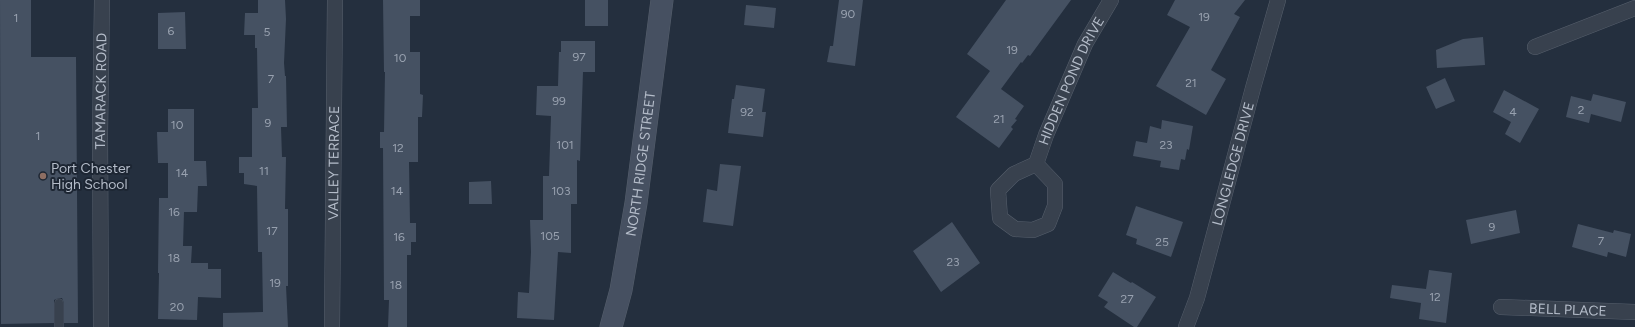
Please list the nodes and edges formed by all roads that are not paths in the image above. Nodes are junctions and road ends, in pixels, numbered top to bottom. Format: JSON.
{"nodes":[{"id":1,"x":102,"y":0,"type":"edge"},
{"id":2,"x":335,"y":0,"type":"edge"},
{"id":3,"x":662,"y":0,"type":"edge"},
{"id":4,"x":1110,"y":0,"type":"edge"},
{"id":5,"x":1278,"y":0,"type":"edge"},
{"id":6,"x":1635,"y":8,"type":"edge"},
{"id":7,"x":1535,"y":47,"type":"dead end"},
{"id":8,"x":1036,"y":164,"type":"junction"},
{"id":9,"x":59,"y":304,"type":"dead end"},
{"id":10,"x":1501,"y":307,"type":"dead end"},
{"id":11,"x":1635,"y":312,"type":"edge"},
{"id":12,"x":59,"y":327,"type":"edge"},
{"id":13,"x":101,"y":327,"type":"edge"},
{"id":14,"x":332,"y":327,"type":"edge"},
{"id":15,"x":611,"y":327,"type":"edge"},
{"id":16,"x":1186,"y":327,"type":"edge"}],
"edges":[{"from":1,"to":13,"type":"street","name":"TAMARACK ROAD"},
{"from":2,"to":14,"type":"street","name":"VALLEY TERRACE"},
{"from":3,"to":15,"type":"street","name":"NORTH RIDGE STREET"},
{"from":4,"to":8,"type":"street","name":"HIDDEN POND DRIVE"},
{"from":5,"to":16,"type":"street","name":"LONGLEDGE DRIVE"},
{"from":6,"to":7,"type":"street"},
{"from":8,"to":8,"type":"street","name":"HIDDEN POND DRIVE"},
{"from":9,"to":12,"type":"lane"},
{"from":10,"to":11,"type":"street","name":"BELL PLACE"}]}
